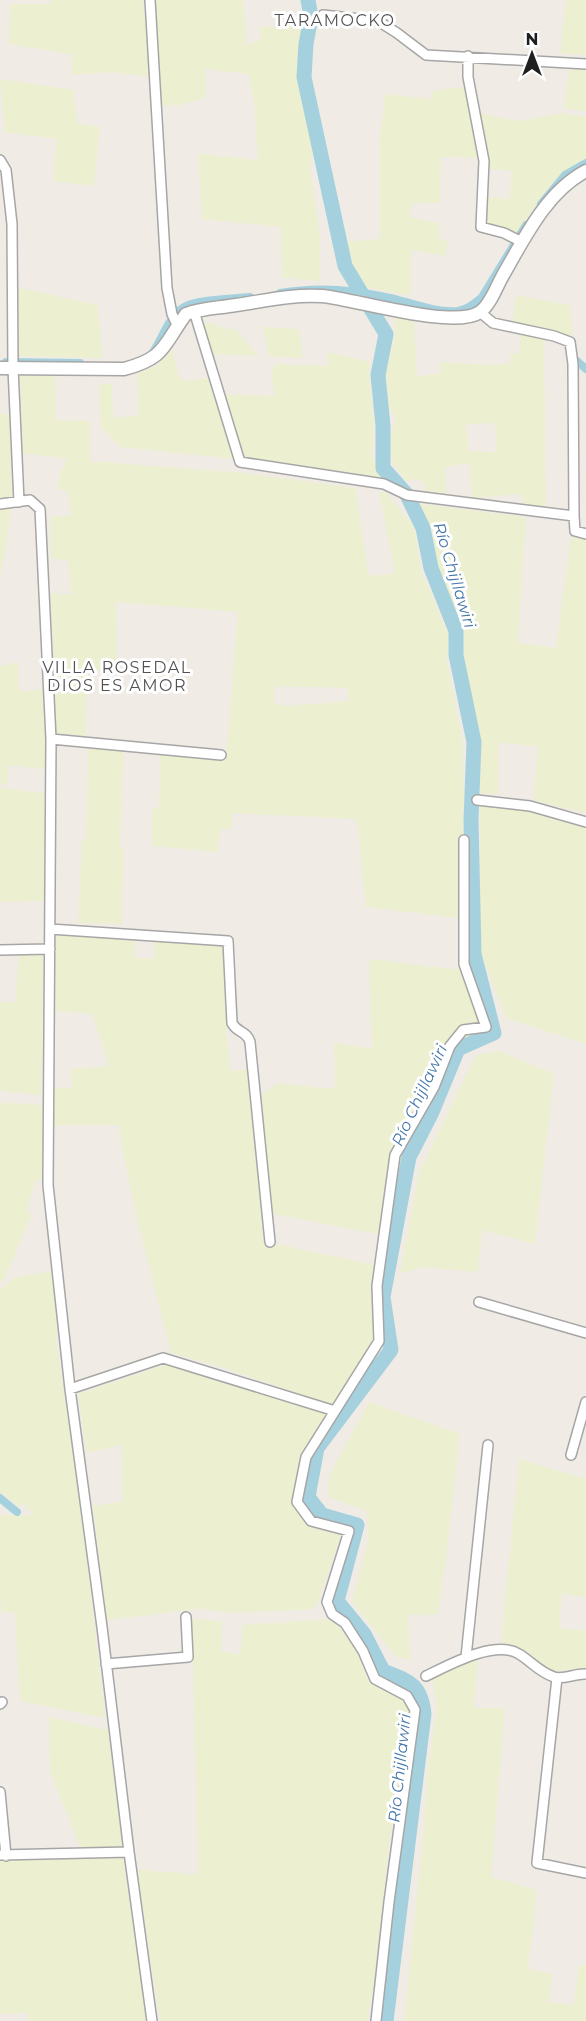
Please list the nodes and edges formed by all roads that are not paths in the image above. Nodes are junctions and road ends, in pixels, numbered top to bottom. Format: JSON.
{"nodes":[{"id":1,"x":150,"y":0,"type":"edge"},
{"id":2,"x":323,"y":15,"type":"dead end"},
{"id":3,"x":468,"y":56,"type":"junction"},
{"id":4,"x":586,"y":64,"type":"edge"},
{"id":5,"x":0,"y":160,"type":"edge"},
{"id":6,"x":586,"y":171,"type":"edge"},
{"id":7,"x":518,"y":240,"type":"junction"},
{"id":8,"x":194,"y":311,"type":"junction"},
{"id":9,"x":480,"y":312,"type":"junction"},
{"id":10,"x":175,"y":321,"type":"junction"},
{"id":11,"x":10,"y":364,"type":"edge"},
{"id":12,"x":18,"y":502,"type":"junction"},
{"id":13,"x":0,"y":504,"type":"edge"},
{"id":14,"x":574,"y":516,"type":"junction"},
{"id":15,"x":586,"y":534,"type":"edge"},
{"id":16,"x":51,"y":739,"type":"junction"},
{"id":17,"x":221,"y":755,"type":"dead end"},
{"id":18,"x":477,"y":800,"type":"dead end"},
{"id":19,"x":586,"y":822,"type":"edge"},
{"id":20,"x":464,"y":840,"type":"dead end"},
{"id":21,"x":50,"y":929,"type":"junction"},
{"id":22,"x":50,"y":949,"type":"junction"},
{"id":23,"x":0,"y":950,"type":"edge"},
{"id":24,"x":270,"y":1242,"type":"dead end"},
{"id":25,"x":479,"y":1302,"type":"dead end"},
{"id":26,"x":586,"y":1333,"type":"edge"},
{"id":27,"x":70,"y":1389,"type":"junction"},
{"id":28,"x":586,"y":1402,"type":"edge"},
{"id":29,"x":335,"y":1411,"type":"junction"},
{"id":30,"x":488,"y":1445,"type":"dead end"},
{"id":31,"x":571,"y":1455,"type":"dead end"},
{"id":32,"x":186,"y":1617,"type":"dead end"},
{"id":33,"x":466,"y":1657,"type":"junction"},
{"id":34,"x":106,"y":1664,"type":"junction"},
{"id":35,"x":586,"y":1674,"type":"edge"},
{"id":36,"x":426,"y":1676,"type":"dead end"},
{"id":37,"x":557,"y":1678,"type":"junction"},
{"id":38,"x":0,"y":1792,"type":"edge"},
{"id":39,"x":129,"y":1852,"type":"junction"},
{"id":40,"x":3,"y":1855,"type":"edge"},
{"id":41,"x":586,"y":1873,"type":"edge"},
{"id":42,"x":152,"y":2021,"type":"edge"},
{"id":43,"x":376,"y":2021,"type":"edge"}],
"edges":[{"from":1,"to":10,"type":"street"},
{"from":2,"to":3,"type":"street"},
{"from":3,"to":4,"type":"street"},
{"from":3,"to":7,"type":"street"},
{"from":5,"to":11,"type":"street"},
{"from":6,"to":7,"type":"street"},
{"from":7,"to":9,"type":"street"},
{"from":8,"to":9,"type":"street"},
{"from":8,"to":10,"type":"street"},
{"from":8,"to":14,"type":"street"},
{"from":9,"to":14,"type":"street"},
{"from":10,"to":11,"type":"street"},
{"from":11,"to":12,"type":"street"},
{"from":12,"to":13,"type":"street"},
{"from":12,"to":16,"type":"street"},
{"from":14,"to":15,"type":"street"},
{"from":16,"to":17,"type":"street"},
{"from":16,"to":21,"type":"street"},
{"from":18,"to":19,"type":"street"},
{"from":20,"to":29,"type":"street"},
{"from":21,"to":22,"type":"street"},
{"from":21,"to":24,"type":"street"},
{"from":22,"to":23,"type":"street"},
{"from":22,"to":27,"type":"street"},
{"from":25,"to":26,"type":"street"},
{"from":27,"to":29,"type":"street"},
{"from":27,"to":34,"type":"street"},
{"from":28,"to":31,"type":"street"},
{"from":29,"to":43,"type":"street"},
{"from":30,"to":33,"type":"street"},
{"from":32,"to":34,"type":"street"},
{"from":33,"to":36,"type":"street"},
{"from":33,"to":37,"type":"street"},
{"from":34,"to":39,"type":"street"},
{"from":35,"to":37,"type":"street"},
{"from":37,"to":41,"type":"street"},
{"from":38,"to":40,"type":"street"},
{"from":39,"to":40,"type":"street"},
{"from":39,"to":42,"type":"street"}]}
